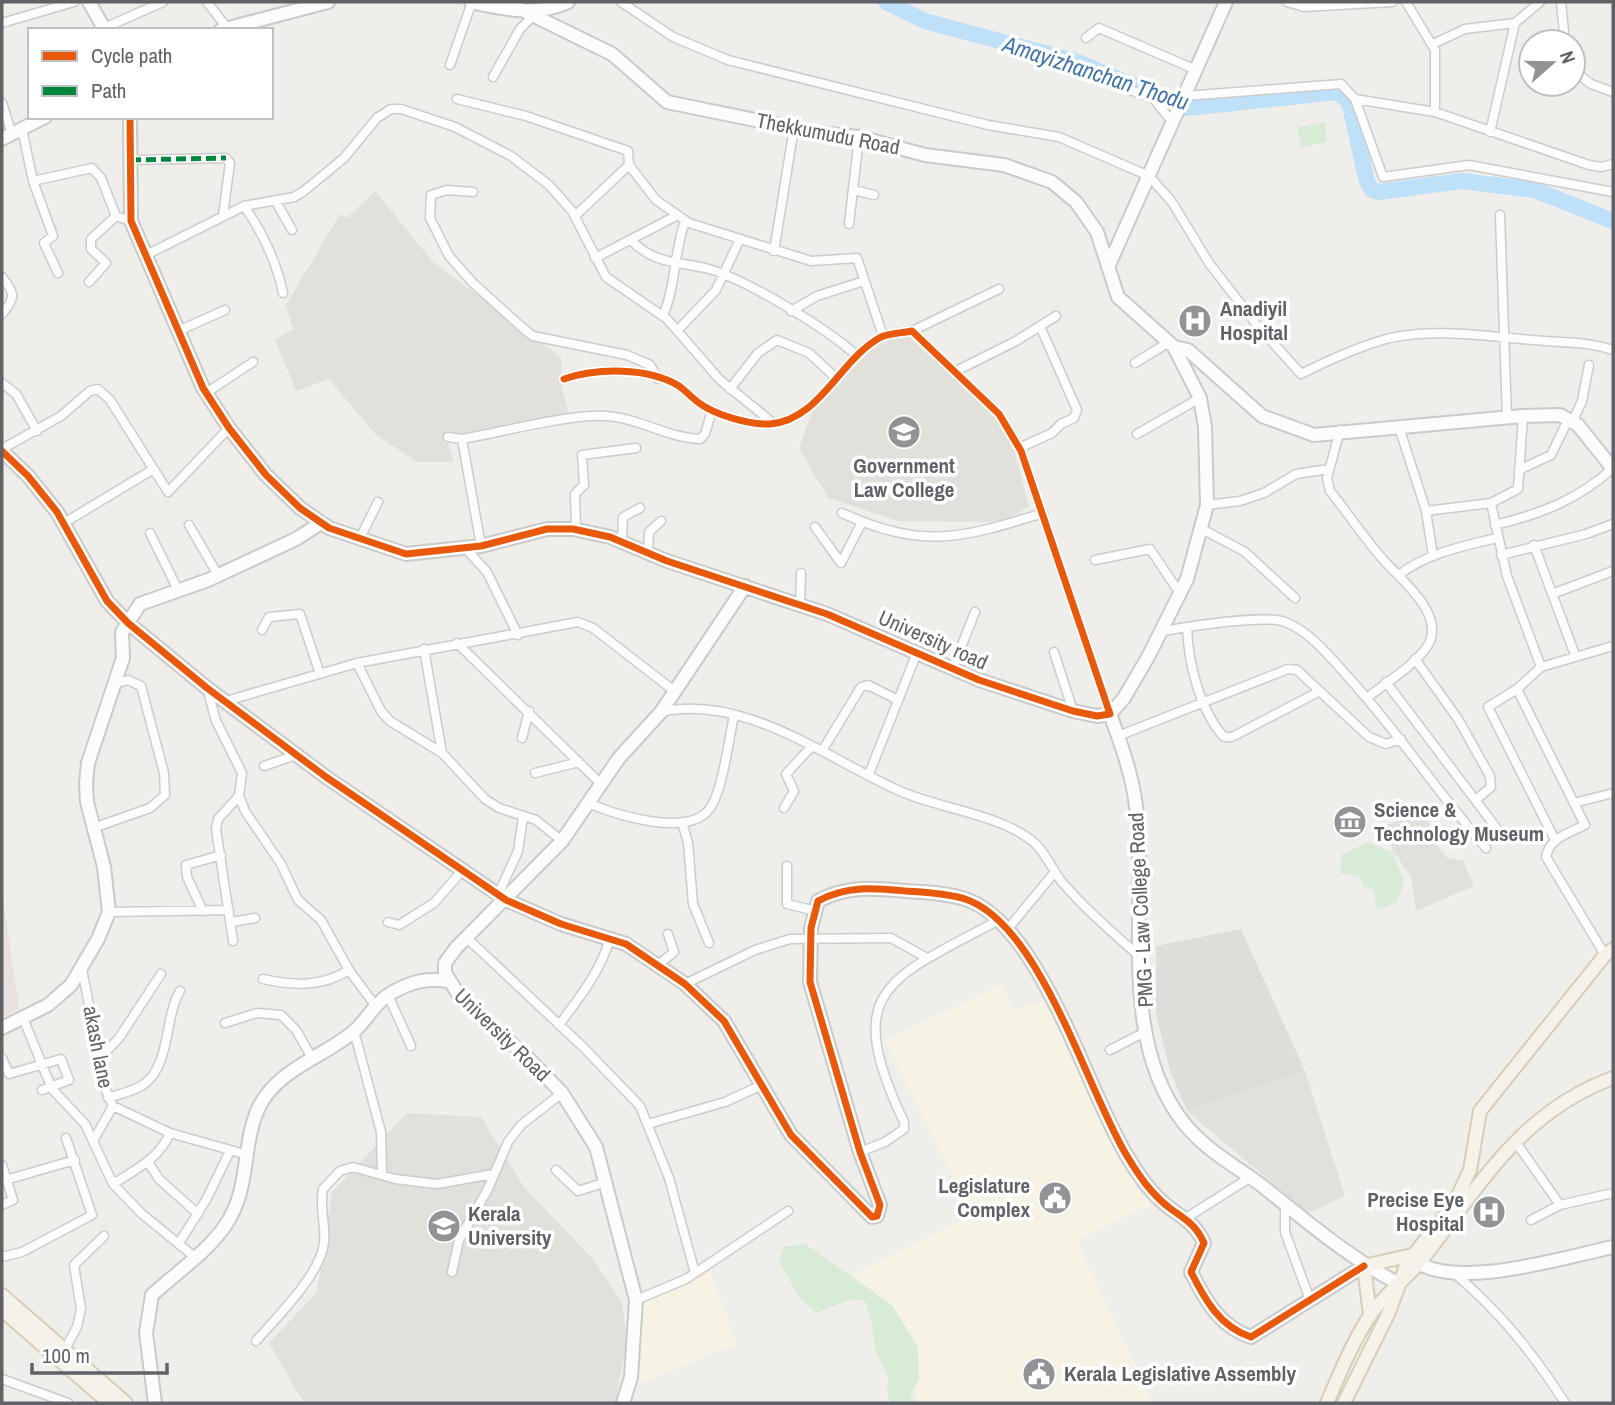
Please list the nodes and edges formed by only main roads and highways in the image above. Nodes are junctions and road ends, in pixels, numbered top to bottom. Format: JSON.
{"nodes":[{"id":1,"x":1609,"y":952,"type":"edge"},
{"id":2,"x":1613,"y":1078,"type":"edge"},
{"id":3,"x":1413,"y":1259,"type":"junction"},
{"id":4,"x":1399,"y":1284,"type":"junction"},
{"id":5,"x":2,"y":1295,"type":"edge"},
{"id":6,"x":2,"y":1310,"type":"edge"},
{"id":7,"x":1370,"y":1315,"type":"junction"},
{"id":8,"x":108,"y":1403,"type":"edge"},
{"id":9,"x":126,"y":1403,"type":"edge"},
{"id":10,"x":1327,"y":1403,"type":"edge"},
{"id":11,"x":1344,"y":1403,"type":"edge"}],
"edges":[{"from":1,"to":3,"type":"main road"},
{"from":2,"to":3,"type":"main road"},
{"from":3,"to":4,"type":"main road"},
{"from":3,"to":7,"type":"main road"},
{"from":4,"to":7,"type":"main road"},
{"from":4,"to":11,"type":"main road"},
{"from":5,"to":9,"type":"main road"},
{"from":6,"to":8,"type":"main road"},
{"from":7,"to":10,"type":"main road"}]}
